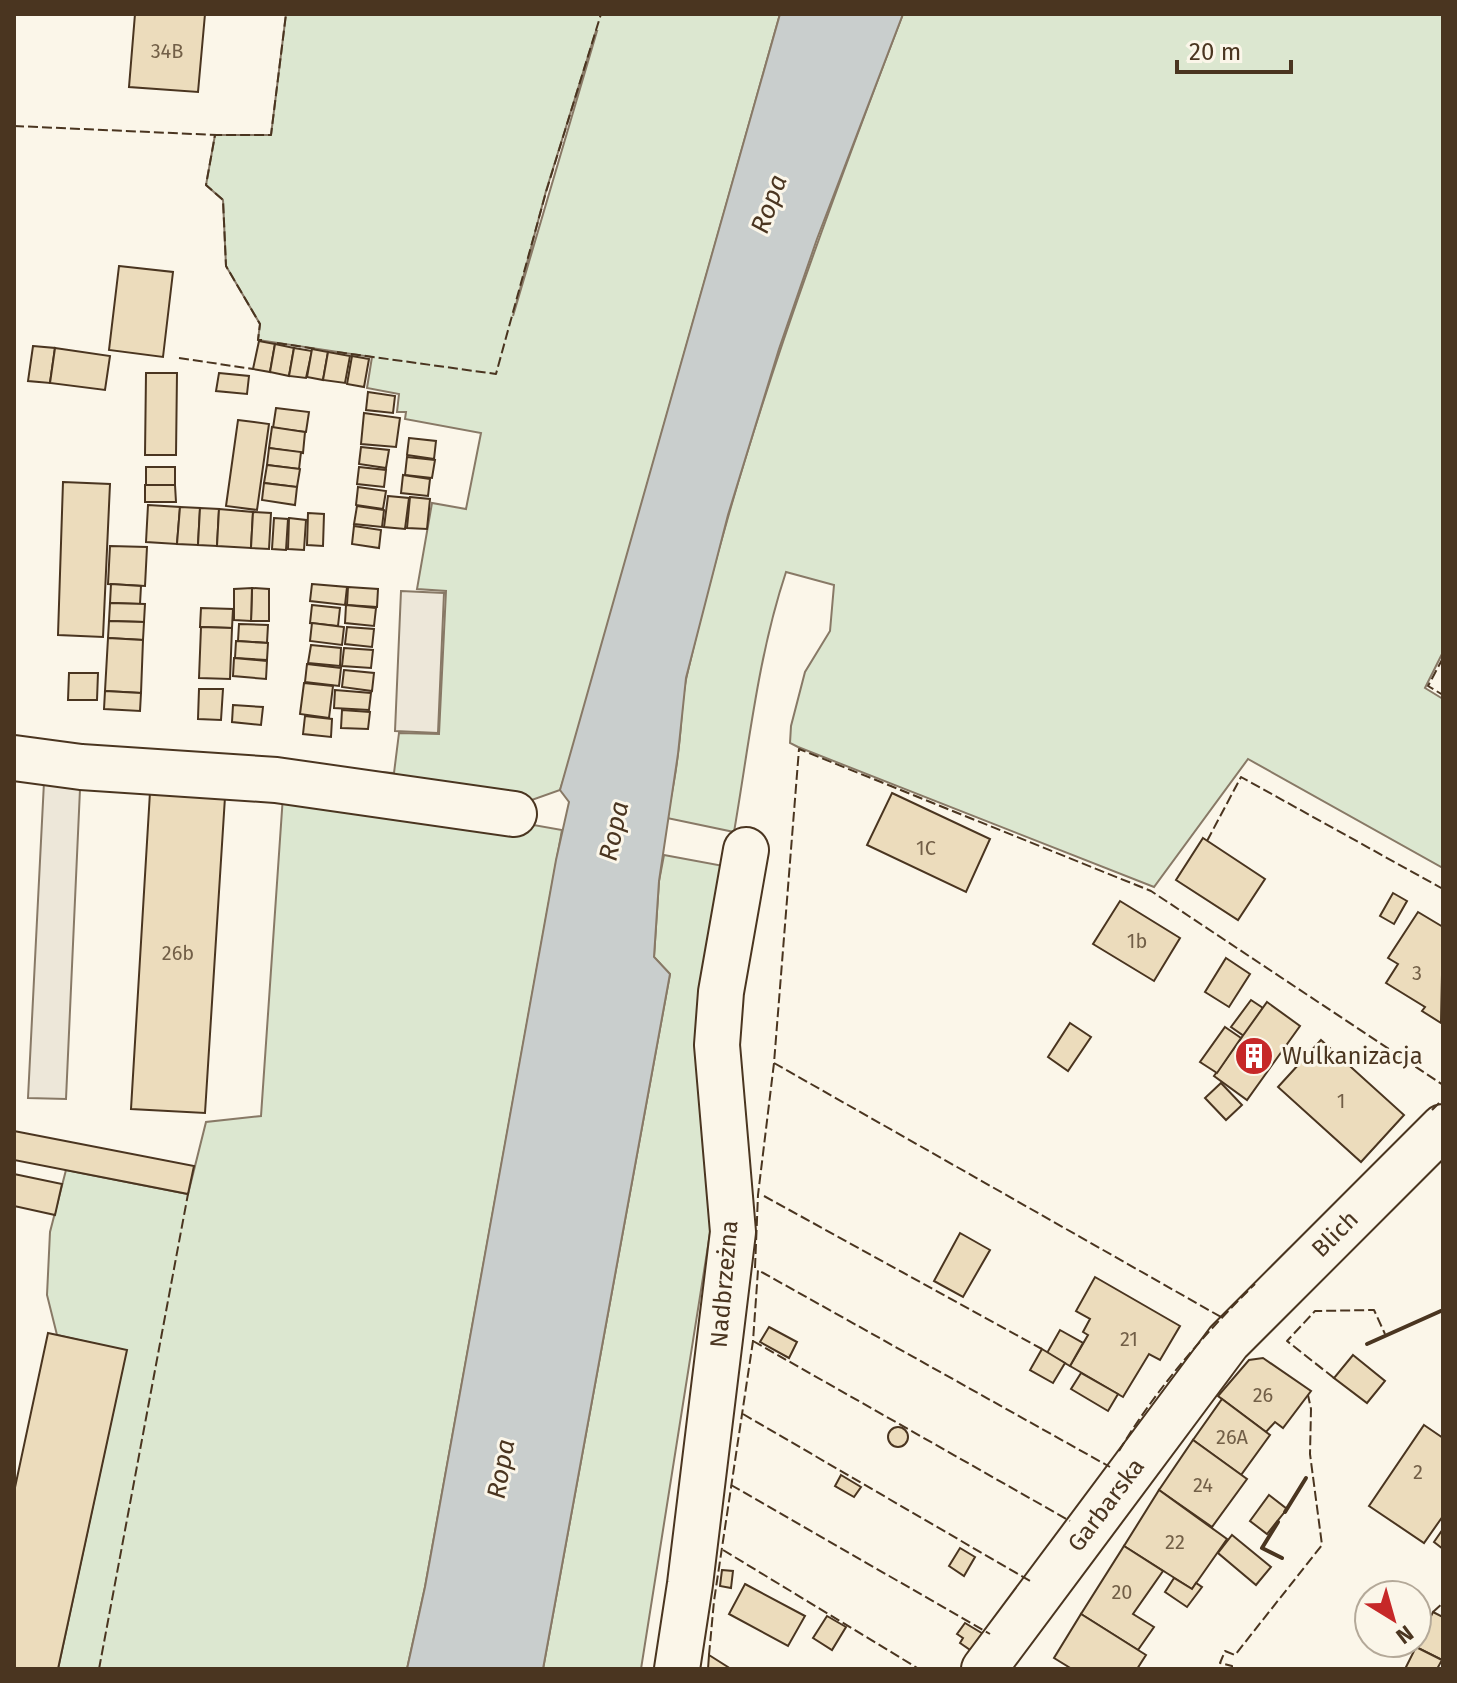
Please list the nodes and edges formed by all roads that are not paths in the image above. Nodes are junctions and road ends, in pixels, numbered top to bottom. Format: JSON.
{"nodes":[{"id":1,"x":14,"y":758,"type":"edge"},
{"id":2,"x":514,"y":814,"type":"dead end"},
{"id":3,"x":746,"y":850,"type":"dead end"},
{"id":4,"x":1443,"y":1127,"type":"edge"},
{"id":5,"x":1228,"y":1342,"type":"joint"},
{"id":6,"x":677,"y":1669,"type":"edge"},
{"id":7,"x":984,"y":1669,"type":"edge"}],
"edges":[{"from":1,"to":2,"type":"street"},
{"from":3,"to":6,"type":"street","name":"Nadbrzeżna"},
{"from":4,"to":5,"type":"street","name":"Blich"},
{"from":5,"to":7,"type":"street","name":"Garbarska"}]}
